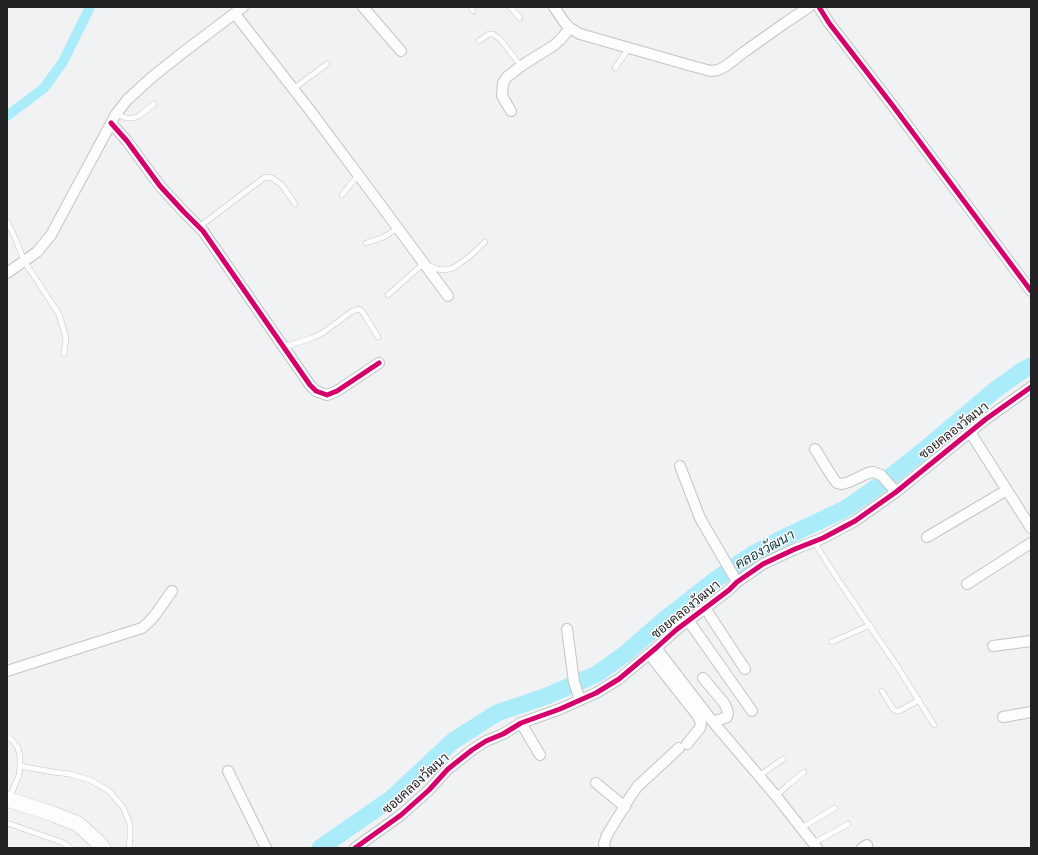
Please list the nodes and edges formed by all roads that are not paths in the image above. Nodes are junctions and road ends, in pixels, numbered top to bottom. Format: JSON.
{"nodes":[{"id":1,"x":363,"y":7,"type":"edge"},
{"id":2,"x":510,"y":7,"type":"edge"},
{"id":3,"x":554,"y":7,"type":"edge"},
{"id":4,"x":809,"y":7,"type":"edge"},
{"id":5,"x":819,"y":7,"type":"edge"},
{"id":6,"x":240,"y":9,"type":"edge"},
{"id":7,"x":520,"y":18,"type":"dead end"},
{"id":8,"x":570,"y":28,"type":"junction"},
{"id":9,"x":479,"y":41,"type":"dead end"},
{"id":10,"x":629,"y":48,"type":"junction"},
{"id":11,"x":401,"y":52,"type":"dead end"},
{"id":12,"x":327,"y":64,"type":"dead end"},
{"id":13,"x":521,"y":66,"type":"junction"},
{"id":14,"x":615,"y":68,"type":"dead end"},
{"id":15,"x":293,"y":89,"type":"junction"},
{"id":16,"x":154,"y":104,"type":"dead end"},
{"id":17,"x":511,"y":111,"type":"dead end"},
{"id":18,"x":114,"y":118,"type":"junction"},
{"id":19,"x":358,"y":175,"type":"junction"},
{"id":20,"x":342,"y":194,"type":"dead end"},
{"id":21,"x":295,"y":204,"type":"dead end"},
{"id":22,"x":7,"y":221,"type":"edge"},
{"id":23,"x":199,"y":228,"type":"junction"},
{"id":24,"x":398,"y":228,"type":"junction"},
{"id":25,"x":486,"y":242,"type":"dead end"},
{"id":26,"x":366,"y":243,"type":"dead end"},
{"id":27,"x":24,"y":261,"type":"junction"},
{"id":28,"x":424,"y":263,"type":"junction"},
{"id":29,"x":7,"y":273,"type":"edge"},
{"id":30,"x":1031,"y":291,"type":"edge"},
{"id":31,"x":388,"y":295,"type":"dead end"},
{"id":32,"x":448,"y":296,"type":"dead end"},
{"id":33,"x":378,"y":337,"type":"dead end"},
{"id":34,"x":284,"y":347,"type":"junction"},
{"id":35,"x":64,"y":354,"type":"dead end"},
{"id":36,"x":379,"y":363,"type":"dead end"},
{"id":37,"x":1031,"y":387,"type":"edge"},
{"id":38,"x":970,"y":432,"type":"junction"},
{"id":39,"x":815,"y":449,"type":"dead end"},
{"id":40,"x":680,"y":466,"type":"dead end"},
{"id":41,"x":892,"y":489,"type":"junction"},
{"id":42,"x":1007,"y":490,"type":"junction"},
{"id":43,"x":1031,"y":528,"type":"edge"},
{"id":44,"x":927,"y":537,"type":"dead end"},
{"id":45,"x":814,"y":542,"type":"junction"},
{"id":46,"x":1031,"y":543,"type":"edge"},
{"id":47,"x":735,"y":579,"type":"junction"},
{"id":48,"x":966,"y":584,"type":"dead end"},
{"id":49,"x":172,"y":591,"type":"dead end"},
{"id":50,"x":705,"y":608,"type":"junction"},
{"id":51,"x":688,"y":620,"type":"junction"},
{"id":52,"x":870,"y":625,"type":"junction"},
{"id":53,"x":567,"y":629,"type":"dead end"},
{"id":54,"x":832,"y":642,"type":"dead end"},
{"id":55,"x":1031,"y":642,"type":"edge"},
{"id":56,"x":993,"y":646,"type":"dead end"},
{"id":57,"x":653,"y":651,"type":"junction"},
{"id":58,"x":745,"y":668,"type":"dead end"},
{"id":59,"x":7,"y":671,"type":"edge"},
{"id":60,"x":703,"y":678,"type":"dead end"},
{"id":61,"x":882,"y":691,"type":"dead end"},
{"id":62,"x":579,"y":697,"type":"junction"},
{"id":63,"x":919,"y":700,"type":"junction"},
{"id":64,"x":752,"y":711,"type":"dead end"},
{"id":65,"x":1031,"y":712,"type":"edge"},
{"id":66,"x":1003,"y":717,"type":"dead end"},
{"id":67,"x":713,"y":722,"type":"junction"},
{"id":68,"x":521,"y":723,"type":"junction"},
{"id":69,"x":934,"y":724,"type":"dead end"},
{"id":70,"x":7,"y":736,"type":"edge"},
{"id":71,"x":540,"y":755,"type":"dead end"},
{"id":72,"x":783,"y":759,"type":"dead end"},
{"id":73,"x":20,"y":766,"type":"junction"},
{"id":74,"x":228,"y":771,"type":"dead end"},
{"id":75,"x":804,"y":772,"type":"dead end"},
{"id":76,"x":759,"y":776,"type":"junction"},
{"id":77,"x":596,"y":783,"type":"dead end"},
{"id":78,"x":776,"y":796,"type":"junction"},
{"id":79,"x":8,"y":800,"type":"edge"},
{"id":80,"x":624,"y":807,"type":"junction"},
{"id":81,"x":836,"y":808,"type":"dead end"},
{"id":82,"x":7,"y":823,"type":"edge"},
{"id":83,"x":848,"y":824,"type":"dead end"},
{"id":84,"x":801,"y":828,"type":"junction"},
{"id":85,"x":816,"y":846,"type":"edge"},
{"id":86,"x":70,"y":848,"type":"edge"},
{"id":87,"x":103,"y":848,"type":"edge"},
{"id":88,"x":129,"y":848,"type":"edge"},
{"id":89,"x":266,"y":848,"type":"edge"},
{"id":90,"x":356,"y":848,"type":"edge"},
{"id":91,"x":605,"y":848,"type":"edge"}],
"edges":[{"from":1,"to":11,"type":"street"},
{"from":2,"to":7,"type":"lane"},
{"from":3,"to":8,"type":"street"},
{"from":4,"to":10,"type":"street"},
{"from":5,"to":30,"type":"street"},
{"from":6,"to":15,"type":"street"},
{"from":6,"to":18,"type":"street"},
{"from":8,"to":10,"type":"street"},
{"from":8,"to":13,"type":"street"},
{"from":9,"to":13,"type":"lane"},
{"from":10,"to":14,"type":"lane"},
{"from":12,"to":15,"type":"lane"},
{"from":13,"to":17,"type":"street"},
{"from":15,"to":19,"type":"street"},
{"from":16,"to":18,"type":"lane"},
{"from":18,"to":23,"type":"street"},
{"from":18,"to":27,"type":"street"},
{"from":19,"to":20,"type":"lane"},
{"from":19,"to":24,"type":"street"},
{"from":21,"to":23,"type":"lane"},
{"from":22,"to":27,"type":"lane"},
{"from":23,"to":34,"type":"street"},
{"from":24,"to":26,"type":"lane"},
{"from":24,"to":28,"type":"street"},
{"from":25,"to":28,"type":"lane"},
{"from":27,"to":29,"type":"street"},
{"from":27,"to":35,"type":"lane"},
{"from":28,"to":31,"type":"lane"},
{"from":28,"to":32,"type":"street"},
{"from":33,"to":34,"type":"lane"},
{"from":34,"to":36,"type":"street"},
{"from":37,"to":38,"type":"street","name":"ซอยคลองวัฒนา"},
{"from":38,"to":41,"type":"street","name":"ซอยคลองวัฒนา"},
{"from":38,"to":42,"type":"street"},
{"from":39,"to":41,"type":"street"},
{"from":40,"to":47,"type":"street"},
{"from":41,"to":45,"type":"street","name":"ซอยคลองวัฒนา"},
{"from":42,"to":43,"type":"street"},
{"from":42,"to":44,"type":"street"},
{"from":45,"to":47,"type":"street","name":"ซอยคลองวัฒนา"},
{"from":45,"to":52,"type":"lane"},
{"from":46,"to":48,"type":"street"},
{"from":47,"to":50,"type":"street","name":"ซอยคลองวัฒนา"},
{"from":49,"to":59,"type":"street"},
{"from":50,"to":51,"type":"street","name":"ซอยคลองวัฒนา"},
{"from":50,"to":58,"type":"street"},
{"from":51,"to":57,"type":"street","name":"ซอยคลองวัฒนา"},
{"from":51,"to":64,"type":"street"},
{"from":52,"to":54,"type":"lane"},
{"from":52,"to":63,"type":"lane"},
{"from":53,"to":62,"type":"street"},
{"from":55,"to":56,"type":"street"},
{"from":57,"to":62,"type":"street","name":"ซอยคลองวัฒนา"},
{"from":57,"to":67,"type":"street"},
{"from":57,"to":80,"type":"street"},
{"from":60,"to":67,"type":"street"},
{"from":61,"to":63,"type":"lane"},
{"from":62,"to":68,"type":"street","name":"ซอยคลองวัฒนา"},
{"from":63,"to":69,"type":"lane"},
{"from":65,"to":66,"type":"street"},
{"from":67,"to":76,"type":"street"},
{"from":68,"to":71,"type":"street"},
{"from":68,"to":90,"type":"street","name":"ซอยคลองวัฒนา"},
{"from":70,"to":73,"type":"lane"},
{"from":72,"to":76,"type":"lane"},
{"from":73,"to":79,"type":"lane"},
{"from":73,"to":88,"type":"lane"},
{"from":74,"to":89,"type":"street"},
{"from":75,"to":78,"type":"lane"},
{"from":76,"to":78,"type":"street"},
{"from":77,"to":80,"type":"street"},
{"from":78,"to":84,"type":"street"},
{"from":79,"to":87,"type":"main road"},
{"from":80,"to":91,"type":"street"},
{"from":81,"to":84,"type":"lane"},
{"from":82,"to":86,"type":"lane"},
{"from":83,"to":85,"type":"lane"},
{"from":84,"to":85,"type":"street"}]}
